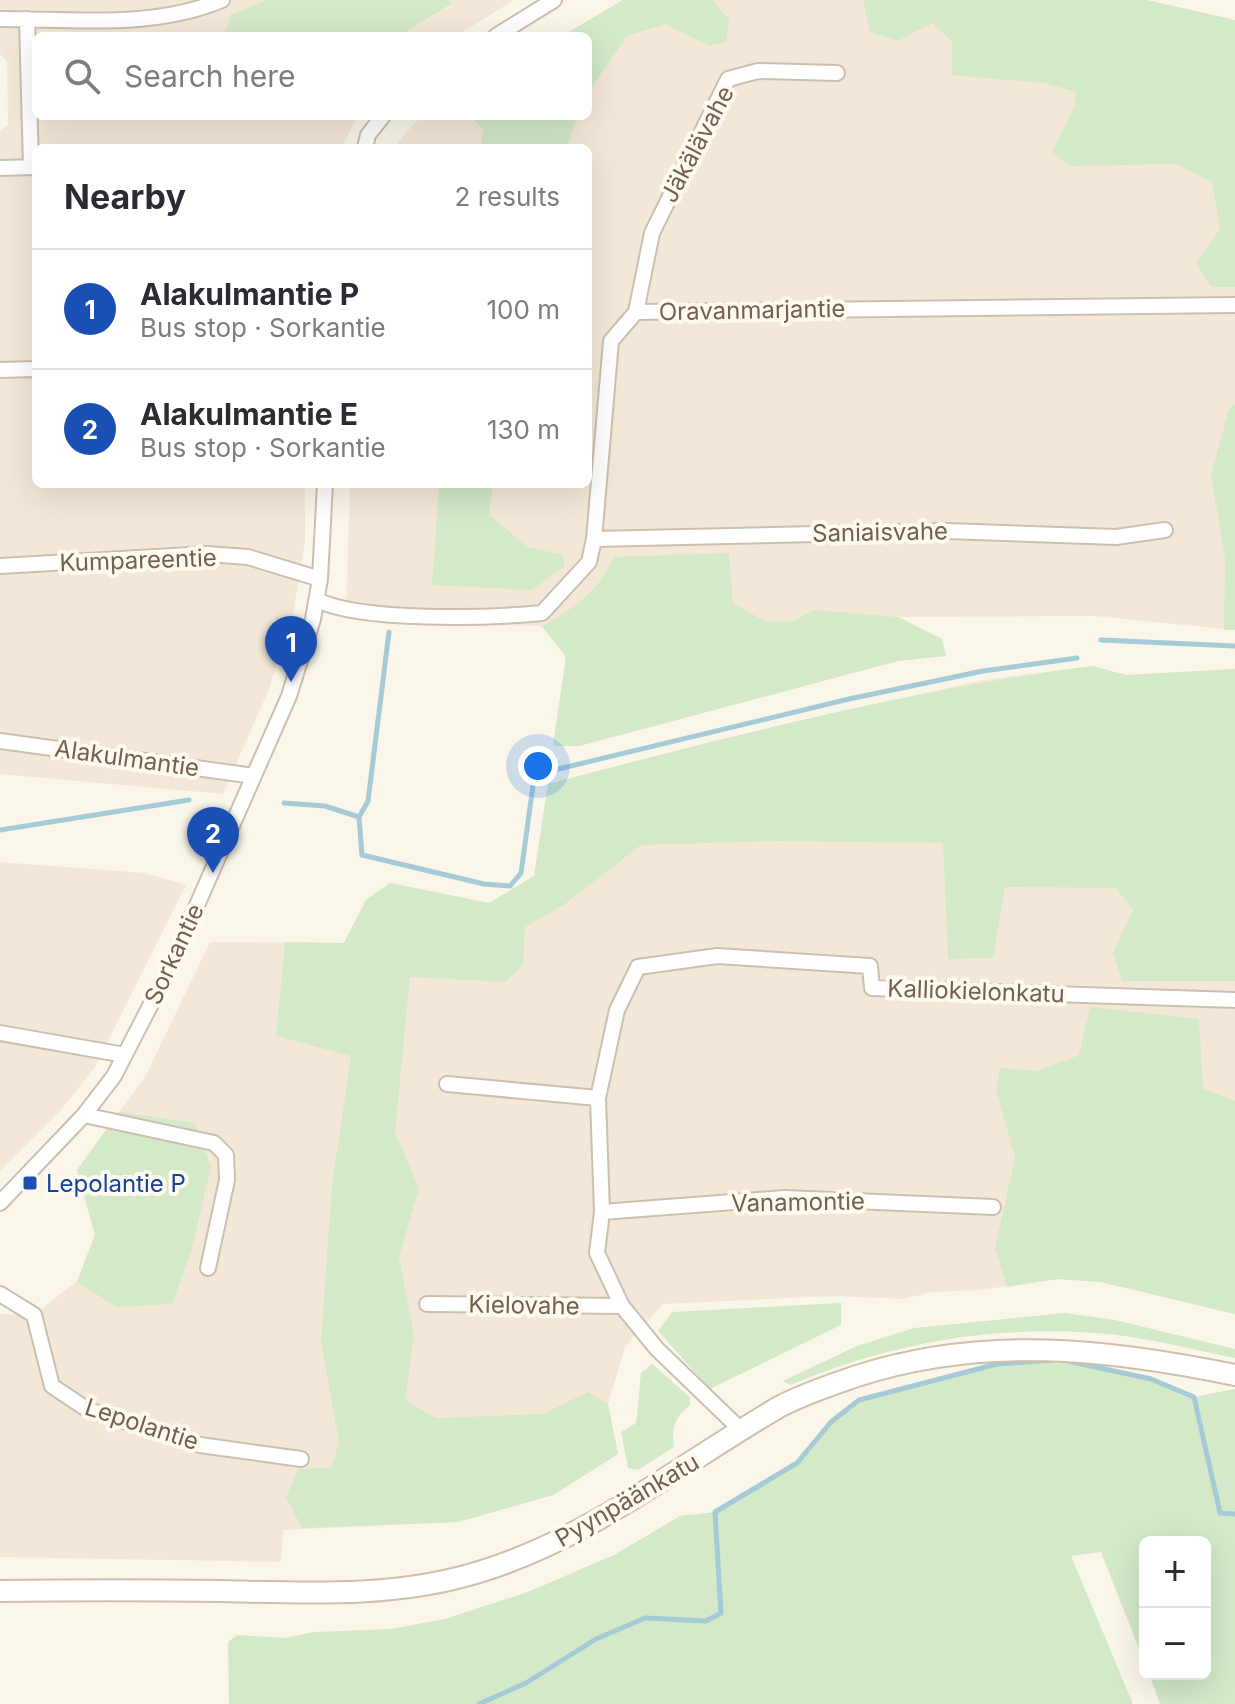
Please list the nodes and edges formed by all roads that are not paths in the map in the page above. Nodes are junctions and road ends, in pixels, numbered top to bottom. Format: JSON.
{"nodes":[{"id":1,"x":222,"y":0,"type":"edge"},
{"id":2,"x":554,"y":0,"type":"edge"},
{"id":3,"x":0,"y":19,"type":"edge"},
{"id":4,"x":27,"y":19,"type":"junction"},
{"id":5,"x":502,"y":32,"type":"edge"},
{"id":6,"x":837,"y":73,"type":"dead end"},
{"id":7,"x":380,"y":120,"type":"edge"},
{"id":8,"x":33,"y":144,"type":"edge"},
{"id":9,"x":366,"y":144,"type":"edge"},
{"id":10,"x":32,"y":167,"type":"edge"},
{"id":11,"x":0,"y":168,"type":"edge"},
{"id":12,"x":1235,"y":305,"type":"edge"},
{"id":13,"x":636,"y":312,"type":"junction"},
{"id":14,"x":32,"y":369,"type":"edge"},
{"id":15,"x":0,"y":370,"type":"edge"},
{"id":16,"x":325,"y":488,"type":"edge"},
{"id":17,"x":1165,"y":530,"type":"dead end"},
{"id":18,"x":594,"y":539,"type":"junction"},
{"id":19,"x":0,"y":566,"type":"edge"},
{"id":20,"x":320,"y":579,"type":"junction"},
{"id":21,"x":317,"y":600,"type":"junction"},
{"id":22,"x":0,"y":741,"type":"edge"},
{"id":23,"x":254,"y":776,"type":"junction"},
{"id":24,"x":1235,"y":1000,"type":"edge"},
{"id":25,"x":0,"y":1033,"type":"edge"},
{"id":26,"x":125,"y":1055,"type":"junction"},
{"id":27,"x":447,"y":1084,"type":"dead end"},
{"id":28,"x":598,"y":1098,"type":"junction"},
{"id":29,"x":84,"y":1115,"type":"junction"},
{"id":30,"x":0,"y":1203,"type":"edge"},
{"id":31,"x":993,"y":1207,"type":"dead end"},
{"id":32,"x":602,"y":1212,"type":"junction"},
{"id":33,"x":208,"y":1268,"type":"dead end"},
{"id":34,"x":0,"y":1294,"type":"edge"},
{"id":35,"x":427,"y":1304,"type":"dead end"},
{"id":36,"x":622,"y":1306,"type":"junction"},
{"id":37,"x":1235,"y":1375,"type":"edge"},
{"id":38,"x":741,"y":1430,"type":"junction"},
{"id":39,"x":301,"y":1459,"type":"dead end"},
{"id":40,"x":0,"y":1591,"type":"edge"}],
"edges":[{"from":1,"to":4,"type":"street"},
{"from":2,"to":5,"type":"street"},
{"from":3,"to":4,"type":"street"},
{"from":4,"to":8,"type":"street"},
{"from":6,"to":13,"type":"street","name":"Jäkälävahe"},
{"from":7,"to":9,"type":"street"},
{"from":10,"to":11,"type":"street"},
{"from":12,"to":13,"type":"street","name":"Oravanmarjantie"},
{"from":13,"to":18,"type":"street","name":"Oravanmarjantie"},
{"from":14,"to":15,"type":"street"},
{"from":16,"to":20,"type":"street","name":"Sorkantie"},
{"from":17,"to":18,"type":"street","name":"Saniaisvahe"},
{"from":18,"to":21,"type":"street","name":"Oravanmarjantie"},
{"from":19,"to":20,"type":"street","name":"Kumpareentie"},
{"from":20,"to":21,"type":"street","name":"Sorkantie"},
{"from":21,"to":23,"type":"street","name":"Sorkantie"},
{"from":22,"to":23,"type":"street","name":"Alakulmantie"},
{"from":23,"to":26,"type":"street","name":"Sorkantie"},
{"from":24,"to":28,"type":"street","name":"Kalliokielonkatu"},
{"from":25,"to":26,"type":"street"},
{"from":26,"to":29,"type":"street","name":"Sorkantie"},
{"from":27,"to":28,"type":"street"},
{"from":28,"to":32,"type":"street","name":"Kalliokielonkatu"},
{"from":29,"to":30,"type":"street","name":"Sorkantie"},
{"from":29,"to":33,"type":"street"},
{"from":31,"to":32,"type":"street","name":"Vanamontie"},
{"from":32,"to":36,"type":"street","name":"Kalliokielonkatu"},
{"from":34,"to":39,"type":"street","name":"Lepolantie"},
{"from":35,"to":36,"type":"street","name":"Kielovahe"},
{"from":36,"to":38,"type":"street","name":"Kalliokielonkatu"},
{"from":37,"to":38,"type":"main road","name":"Pyynpäänkatu"},
{"from":38,"to":40,"type":"main road","name":"Pyynpäänkatu"}]}
